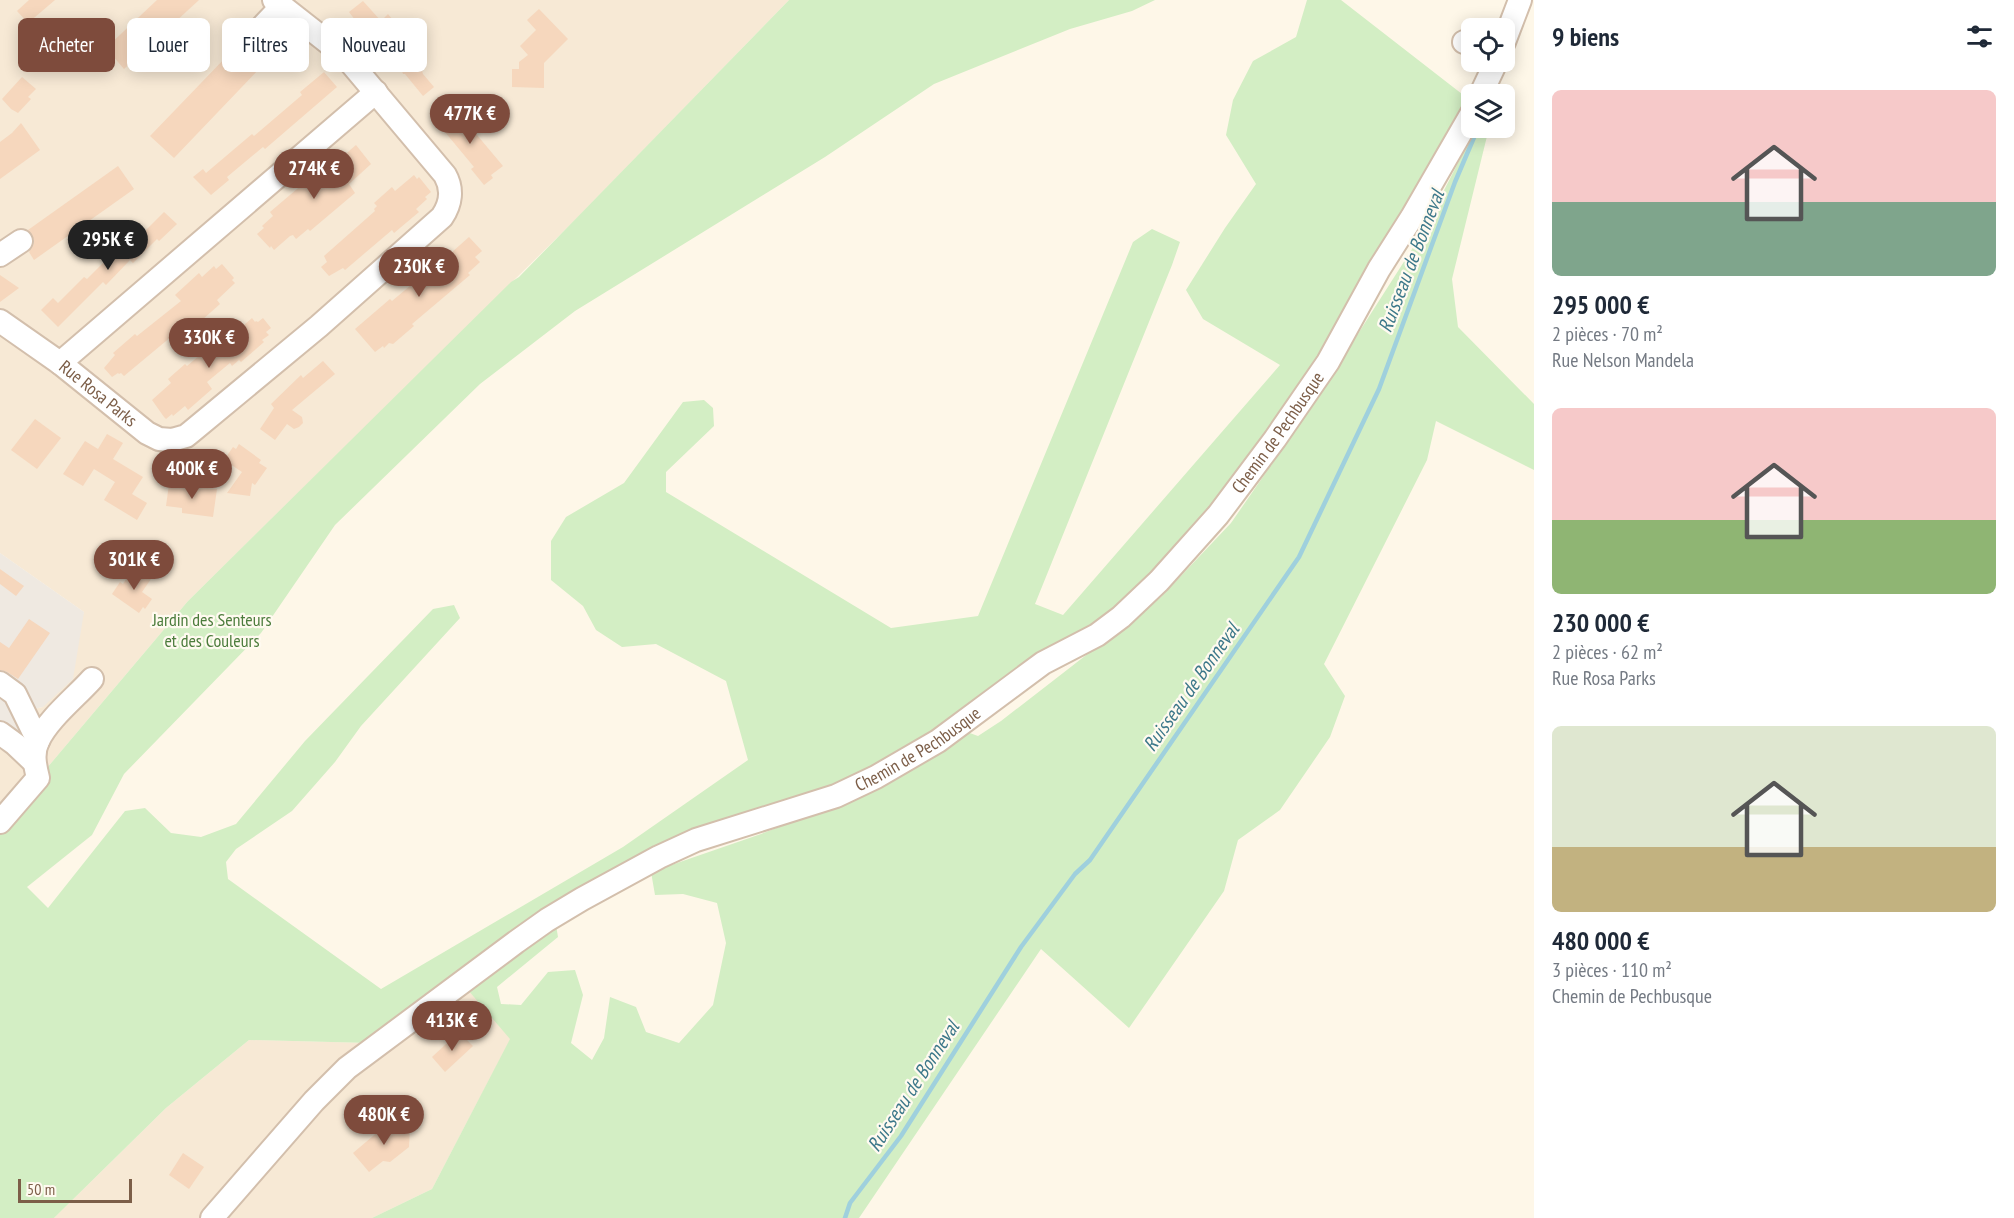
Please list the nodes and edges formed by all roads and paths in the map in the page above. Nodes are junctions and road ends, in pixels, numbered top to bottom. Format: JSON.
{"nodes":[{"id":1,"x":1520,"y":0,"type":"edge"},
{"id":2,"x":278,"y":3,"type":"edge"},
{"id":3,"x":266,"y":18,"type":"edge"},
{"id":4,"x":1513,"y":18,"type":"edge"},
{"id":5,"x":376,"y":92,"type":"junction"},
{"id":6,"x":1461,"y":132,"type":"edge"},
{"id":7,"x":21,"y":241,"type":"dead end"},
{"id":8,"x":0,"y":255,"type":"edge"},
{"id":9,"x":0,"y":321,"type":"edge"},
{"id":10,"x":60,"y":363,"type":"junction"},
{"id":11,"x":92,"y":680,"type":"dead end"},
{"id":12,"x":0,"y":683,"type":"edge"},
{"id":13,"x":0,"y":733,"type":"edge"},
{"id":14,"x":37,"y":760,"type":"junction"},
{"id":15,"x":0,"y":822,"type":"edge"},
{"id":16,"x":212,"y":1218,"type":"edge"}],
"edges":[{"from":1,"to":4,"type":"street"},
{"from":2,"to":3,"type":"street"},
{"from":2,"to":5,"type":"street","name":"Rue Rosa Parks"},
{"from":5,"to":10,"type":"street"},
{"from":5,"to":10,"type":"street","name":"Rue Rosa Parks"},
{"from":6,"to":16,"type":"street","name":"Chemin de Pechbusque"},
{"from":7,"to":8,"type":"street"},
{"from":9,"to":10,"type":"street","name":"Rue Rosa Parks"},
{"from":11,"to":14,"type":"street"},
{"from":12,"to":14,"type":"street"},
{"from":13,"to":14,"type":"street"},
{"from":14,"to":15,"type":"street"}]}
